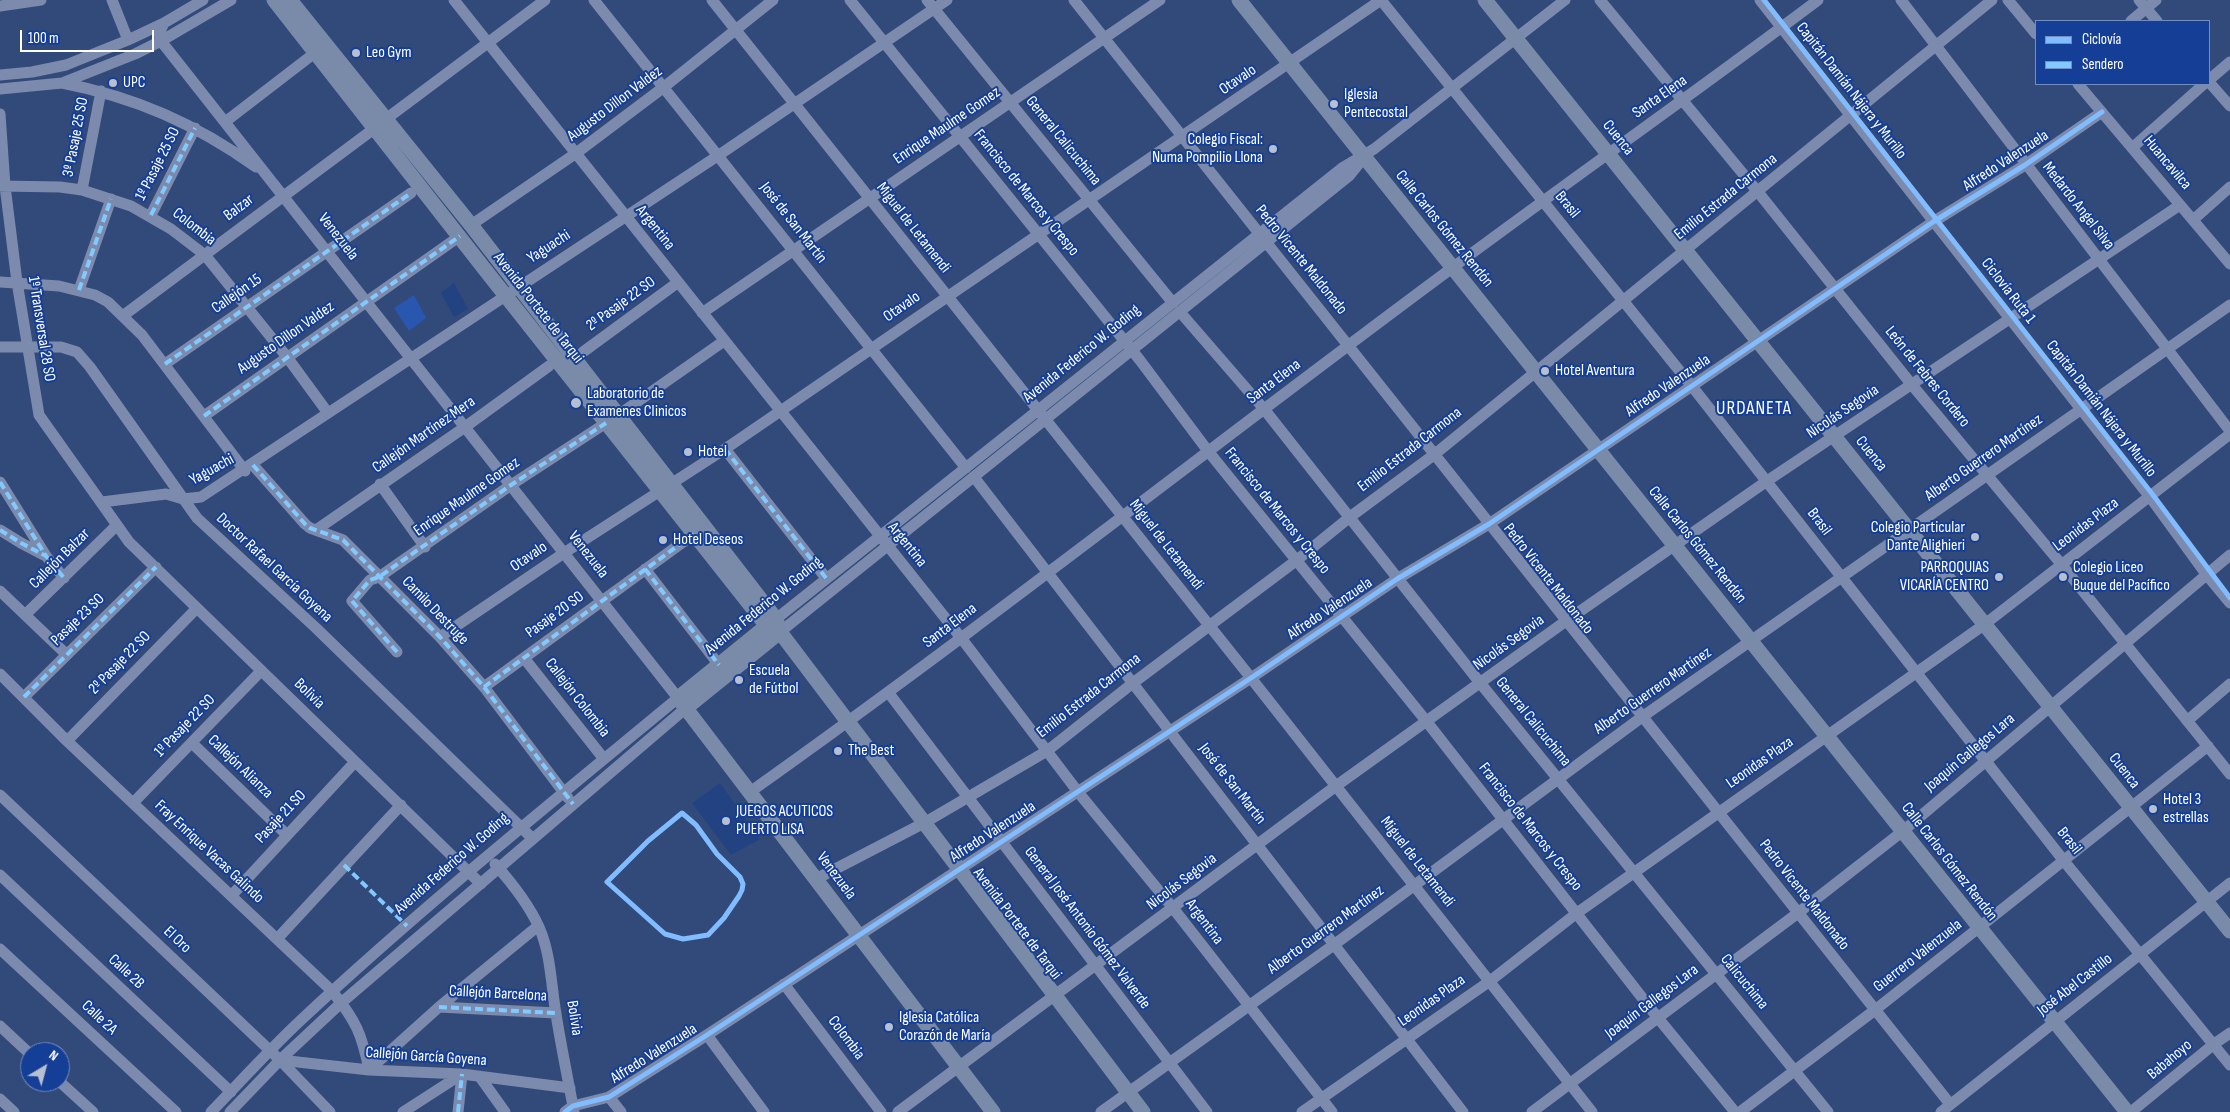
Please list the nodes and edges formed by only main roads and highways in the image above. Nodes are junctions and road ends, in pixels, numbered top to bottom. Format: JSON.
{"nodes":[{"id":1,"x":274,"y":0,"type":"edge"},
{"id":2,"x":290,"y":0,"type":"edge"},
{"id":3,"x":1239,"y":0,"type":"edge"},
{"id":4,"x":1485,"y":0,"type":"edge"},
{"id":5,"x":380,"y":123,"type":"junction"},
{"id":6,"x":665,"y":488,"type":"junction"},
{"id":7,"x":774,"y":626,"type":"junction"},
{"id":8,"x":682,"y":703,"type":"junction"},
{"id":9,"x":2230,"y":930,"type":"edge"},
{"id":10,"x":993,"y":1112,"type":"edge"},
{"id":11,"x":1143,"y":1112,"type":"edge"},
{"id":12,"x":2127,"y":1112,"type":"edge"}],
"edges":[{"from":1,"to":5,"type":"main road","name":"Avenida Portete de Tarqui"},
{"from":2,"to":5,"type":"main road","name":"Avenida Portete de Tarqui"},
{"from":3,"to":12,"type":"main road","name":"Calle Carlos Gómez Rendón"},
{"from":4,"to":9,"type":"main road","name":"Cuenca"},
{"from":5,"to":6,"type":"main road","name":"Avenida Portete de Tarqui"},
{"from":6,"to":7,"type":"main road","name":"Avenida Portete de Tarqui"},
{"from":6,"to":7,"type":"main road","name":"Avenida Portete de Tarqui"},
{"from":7,"to":8,"type":"main road","name":"Avenida Federico W. Goding"},
{"from":7,"to":8,"type":"main road","name":"Avenida Federico W. Goding"},
{"from":7,"to":11,"type":"main road","name":"Avenida Portete de Tarqui"},
{"from":8,"to":10,"type":"main road","name":"Venezuela"}]}
